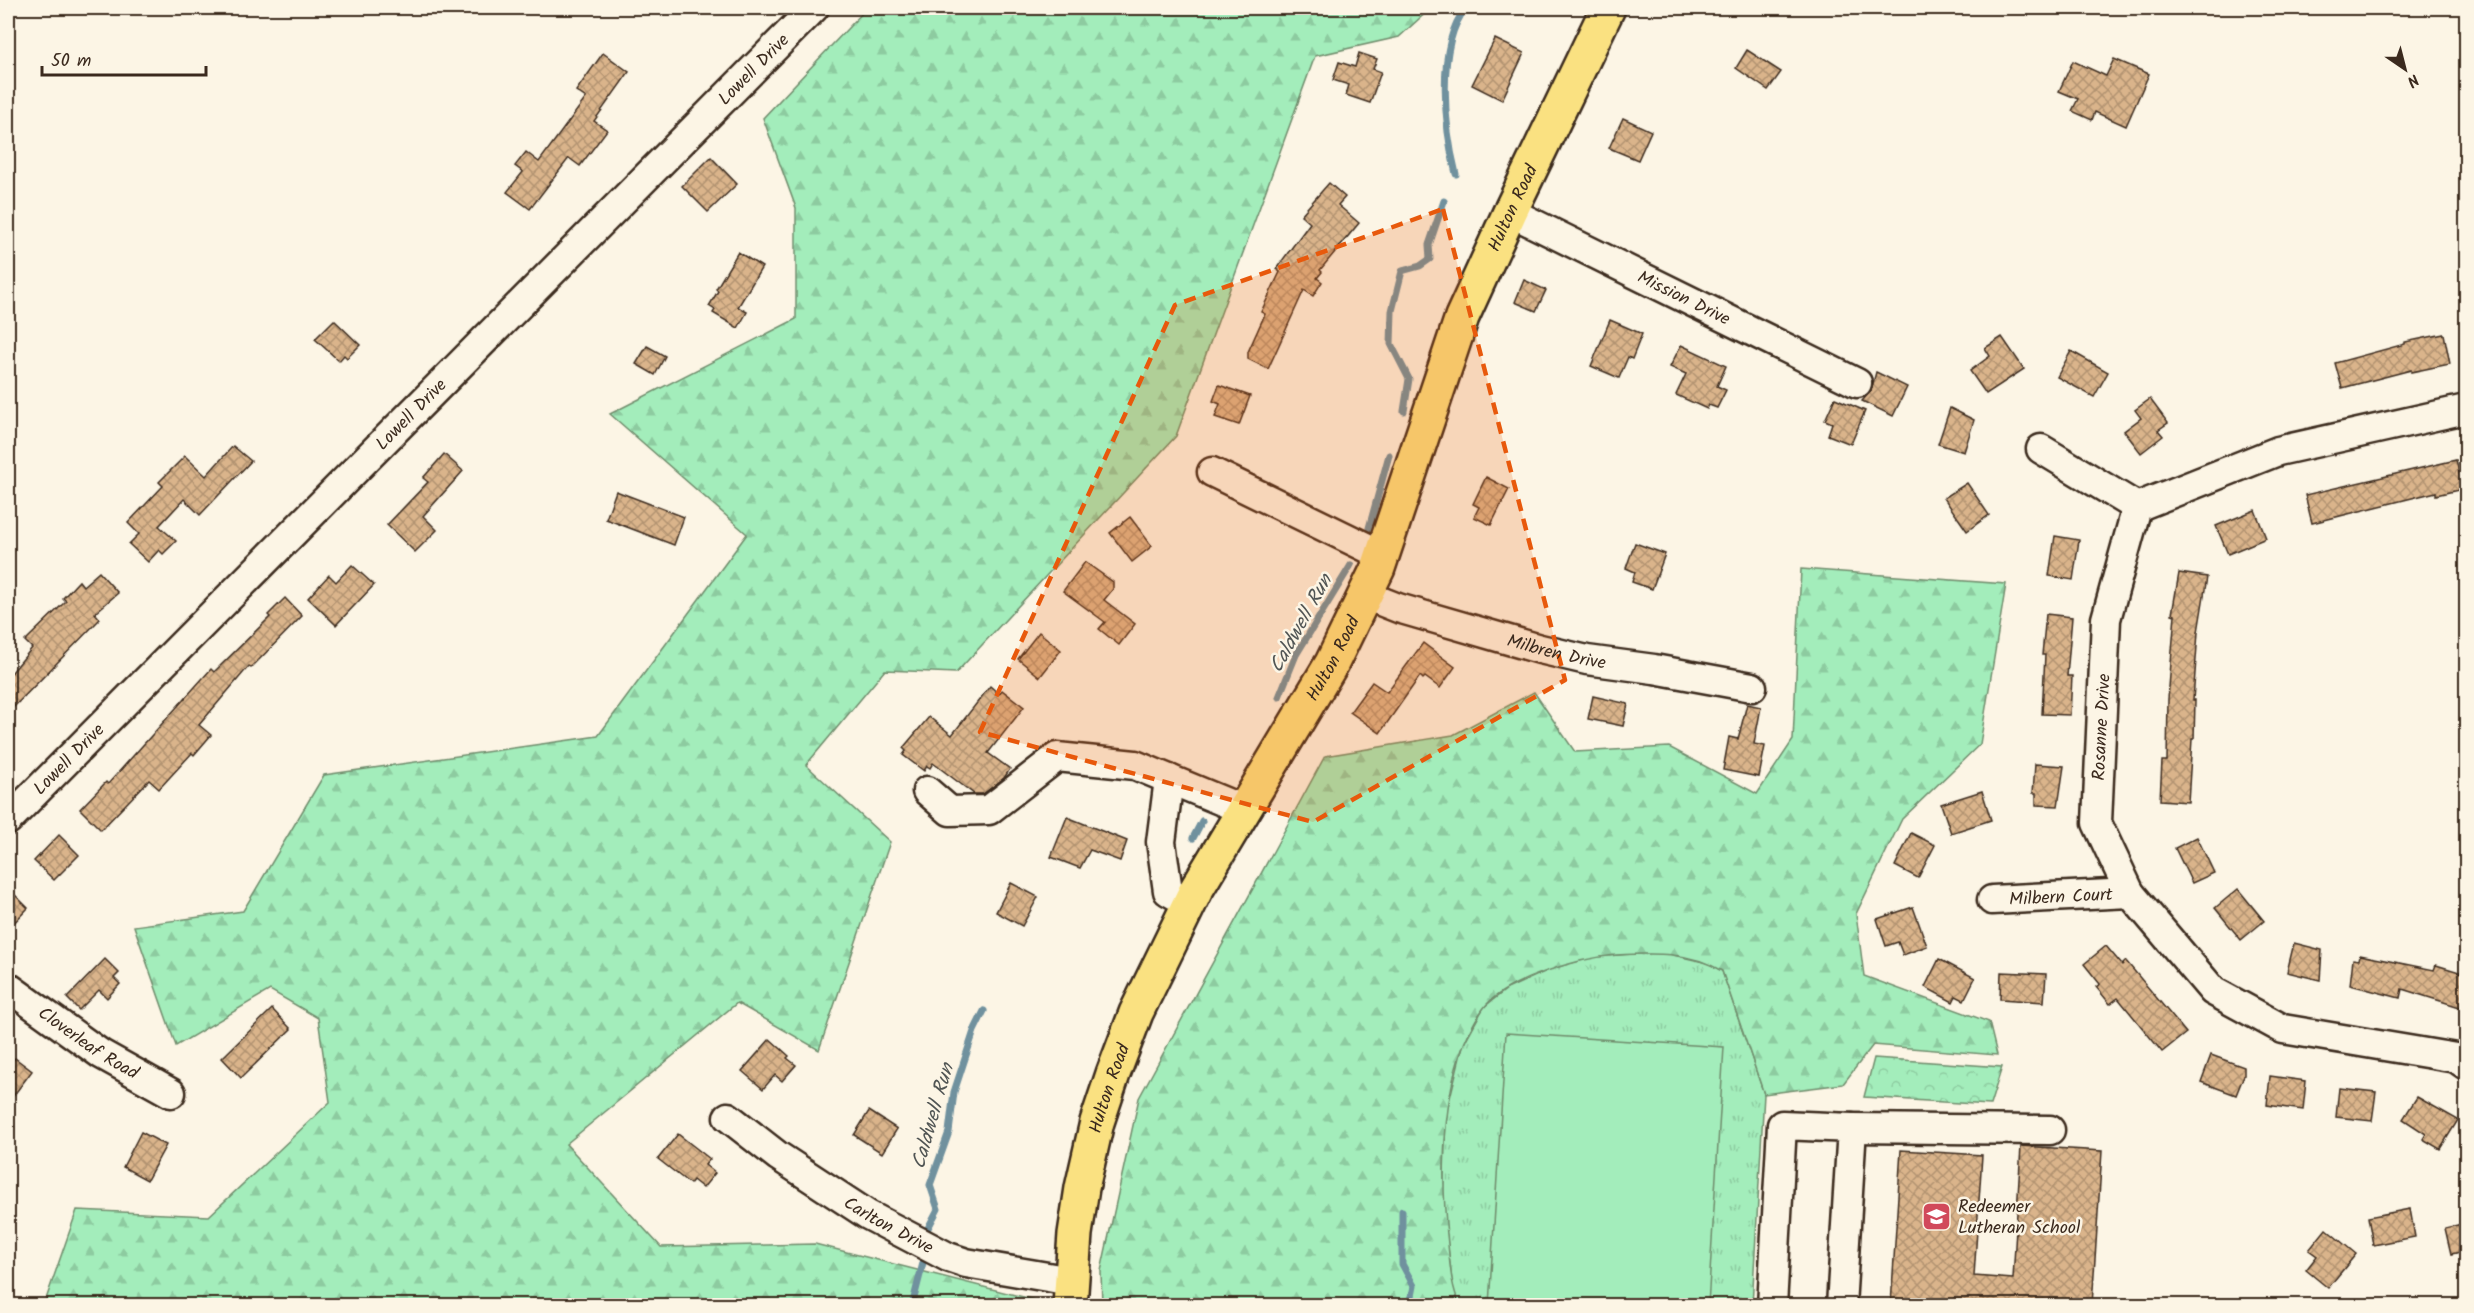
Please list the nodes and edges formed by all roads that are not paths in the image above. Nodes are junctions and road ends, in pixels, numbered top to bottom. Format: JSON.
{"nodes":[{"id":1,"x":814,"y":8,"type":"edge"},
{"id":2,"x":1608,"y":8,"type":"edge"},
{"id":3,"x":1509,"y":212,"type":"junction"},
{"id":4,"x":1857,"y":383,"type":"dead end"},
{"id":5,"x":2466,"y":409,"type":"edge"},
{"id":6,"x":2041,"y":449,"type":"dead end"},
{"id":7,"x":1212,"y":472,"type":"dead end"},
{"id":8,"x":2137,"y":507,"type":"junction"},
{"id":9,"x":1382,"y":555,"type":"junction"},
{"id":10,"x":1365,"y":595,"type":"junction"},
{"id":11,"x":1752,"y":687,"type":"dead end"},
{"id":12,"x":1169,"y":779,"type":"junction"},
{"id":13,"x":927,"y":791,"type":"dead end"},
{"id":14,"x":1244,"y":810,"type":"junction"},
{"id":15,"x":8,"y":820,"type":"edge"},
{"id":16,"x":2130,"y":893,"type":"junction"},
{"id":17,"x":1992,"y":900,"type":"dead end"},
{"id":18,"x":1189,"y":903,"type":"junction"},
{"id":19,"x":8,"y":987,"type":"edge"},
{"id":20,"x":2466,"y":1065,"type":"edge"},
{"id":21,"x":171,"y":1093,"type":"dead end"},
{"id":22,"x":728,"y":1117,"type":"dead end"},
{"id":23,"x":1852,"y":1128,"type":"junction"},
{"id":24,"x":2050,"y":1130,"type":"dead end"},
{"id":25,"x":1070,"y":1293,"type":"edge"},
{"id":26,"x":1772,"y":1305,"type":"edge"},
{"id":27,"x":1841,"y":1305,"type":"edge"}],
"edges":[{"from":1,"to":15,"type":"street","name":"Lowell Drive"},
{"from":2,"to":3,"type":"main road","name":"Hulton Road"},
{"from":3,"to":4,"type":"street","name":"Mission Drive"},
{"from":3,"to":9,"type":"main road","name":"Hulton Road"},
{"from":5,"to":8,"type":"street"},
{"from":6,"to":8,"type":"street"},
{"from":7,"to":9,"type":"street"},
{"from":8,"to":16,"type":"street","name":"Rosanne Drive"},
{"from":9,"to":10,"type":"main road","name":"Hulton Road"},
{"from":10,"to":11,"type":"street","name":"Milbren Drive"},
{"from":10,"to":14,"type":"main road","name":"Hulton Road"},
{"from":12,"to":13,"type":"street"},
{"from":12,"to":14,"type":"street"},
{"from":12,"to":18,"type":"street"},
{"from":14,"to":18,"type":"main road","name":"Hulton Road"},
{"from":16,"to":17,"type":"street","name":"Milbern Court"},
{"from":16,"to":20,"type":"street","name":"Rosanne Drive"},
{"from":18,"to":25,"type":"main road","name":"Hulton Road"},
{"from":19,"to":21,"type":"street","name":"Cloverleaf Road"},
{"from":22,"to":25,"type":"street","name":"Carlton Drive"},
{"from":23,"to":24,"type":"street"},
{"from":23,"to":26,"type":"street"},
{"from":23,"to":27,"type":"street"}]}
